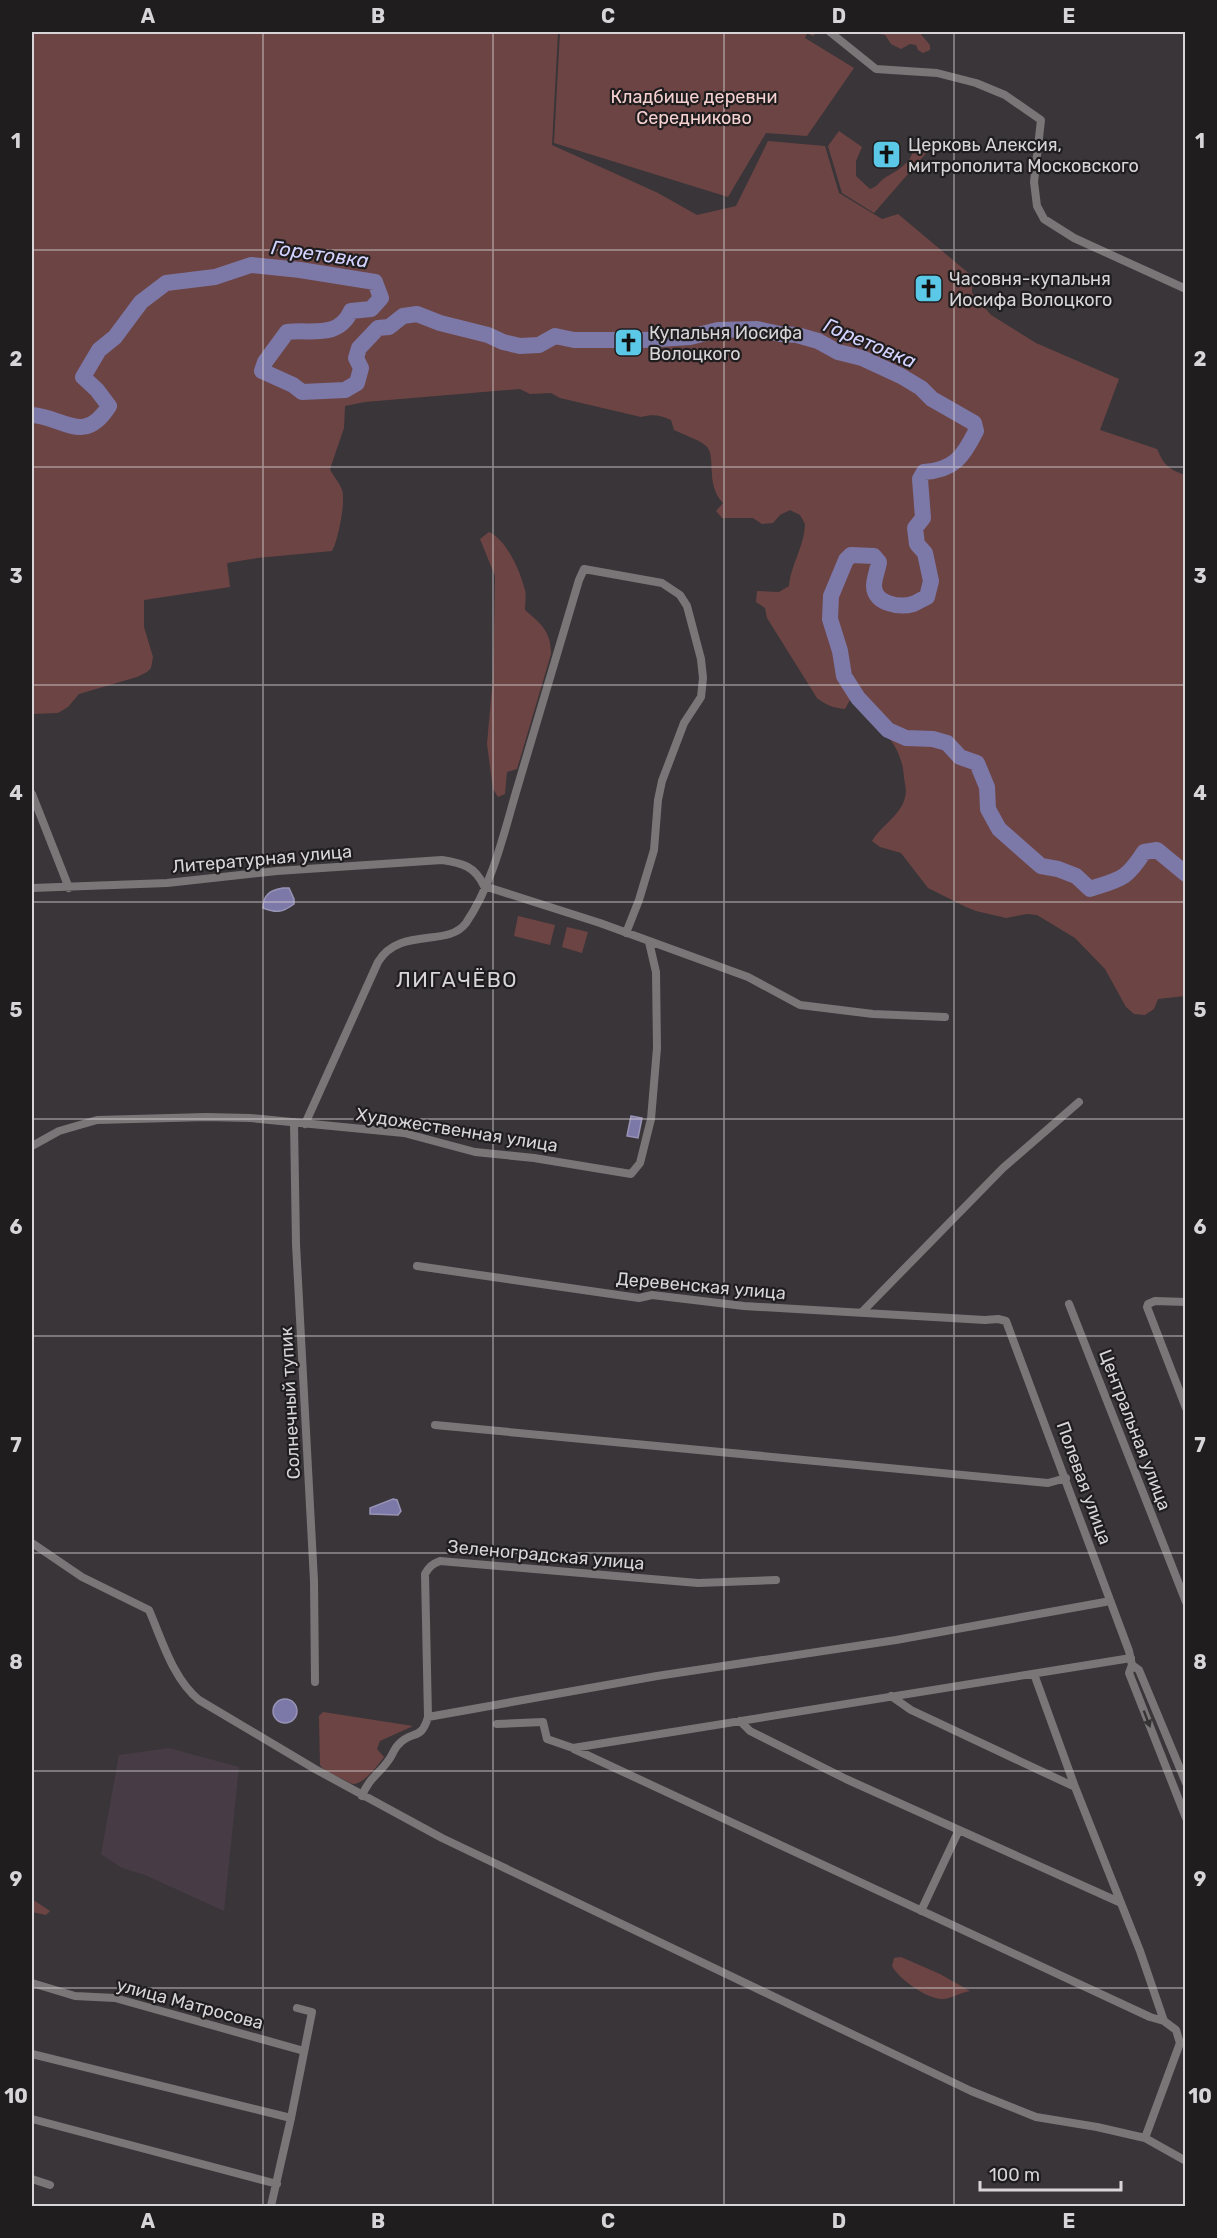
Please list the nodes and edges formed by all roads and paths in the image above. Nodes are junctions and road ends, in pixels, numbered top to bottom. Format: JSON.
{"nodes":[{"id":1,"x":830,"y":32,"type":"edge"},
{"id":2,"x":1185,"y":289,"type":"edge"},
{"id":3,"x":32,"y":794,"type":"edge"},
{"id":4,"x":484,"y":886,"type":"junction"},
{"id":5,"x":32,"y":888,"type":"edge"},
{"id":6,"x":69,"y":888,"type":"junction"},
{"id":7,"x":626,"y":933,"type":"junction"},
{"id":8,"x":649,"y":942,"type":"junction"},
{"id":9,"x":945,"y":1017,"type":"dead end"},
{"id":10,"x":1079,"y":1102,"type":"dead end"},
{"id":11,"x":294,"y":1122,"type":"junction"},
{"id":12,"x":305,"y":1124,"type":"junction"},
{"id":13,"x":32,"y":1146,"type":"edge"},
{"id":14,"x":417,"y":1266,"type":"dead end"},
{"id":15,"x":1185,"y":1302,"type":"edge"},
{"id":16,"x":1069,"y":1304,"type":"dead end"},
{"id":17,"x":862,"y":1312,"type":"junction"},
{"id":18,"x":998,"y":1318,"type":"joint"},
{"id":19,"x":1185,"y":1408,"type":"edge"},
{"id":20,"x":435,"y":1425,"type":"dead end"},
{"id":21,"x":1066,"y":1478,"type":"junction"},
{"id":22,"x":32,"y":1543,"type":"edge"},
{"id":23,"x":776,"y":1580,"type":"dead end"},
{"id":24,"x":1105,"y":1602,"type":"dead end"},
{"id":25,"x":1185,"y":1602,"type":"edge"},
{"id":26,"x":1131,"y":1661,"type":"junction"},
{"id":27,"x":1034,"y":1674,"type":"junction"},
{"id":28,"x":315,"y":1682,"type":"dead end"},
{"id":29,"x":891,"y":1696,"type":"junction"},
{"id":30,"x":428,"y":1717,"type":"junction"},
{"id":31,"x":740,"y":1721,"type":"junction"},
{"id":32,"x":497,"y":1724,"type":"dead end"},
{"id":33,"x":573,"y":1748,"type":"junction"},
{"id":34,"x":1185,"y":1783,"type":"edge"},
{"id":35,"x":1075,"y":1787,"type":"junction"},
{"id":36,"x":362,"y":1796,"type":"junction"},
{"id":37,"x":1183,"y":1803,"type":"edge"},
{"id":38,"x":1185,"y":1818,"type":"edge"},
{"id":39,"x":959,"y":1830,"type":"junction"},
{"id":40,"x":1119,"y":1902,"type":"junction"},
{"id":41,"x":921,"y":1911,"type":"junction"},
{"id":42,"x":32,"y":1983,"type":"edge"},
{"id":43,"x":297,"y":2008,"type":"dead end"},
{"id":44,"x":1164,"y":2021,"type":"junction"},
{"id":45,"x":304,"y":2050,"type":"junction"},
{"id":46,"x":32,"y":2054,"type":"edge"},
{"id":47,"x":291,"y":2118,"type":"junction"},
{"id":48,"x":32,"y":2119,"type":"edge"},
{"id":49,"x":1145,"y":2138,"type":"junction"},
{"id":50,"x":1185,"y":2161,"type":"edge"},
{"id":51,"x":32,"y":2179,"type":"edge"},
{"id":52,"x":277,"y":2184,"type":"junction"},
{"id":53,"x":50,"y":2185,"type":"dead end"},
{"id":54,"x":271,"y":2206,"type":"edge"}],
"edges":[{"from":1,"to":2,"type":"street"},
{"from":3,"to":6,"type":"street"},
{"from":4,"to":6,"type":"street","name":"Литературная улица"},
{"from":4,"to":7,"type":"street"},
{"from":4,"to":7,"type":"street"},
{"from":4,"to":12,"type":"street"},
{"from":5,"to":6,"type":"street","name":"Литературная улица"},
{"from":7,"to":8,"type":"street"},
{"from":8,"to":9,"type":"street"},
{"from":8,"to":12,"type":"street","name":"Художественная улица"},
{"from":10,"to":17,"type":"street"},
{"from":11,"to":12,"type":"street","name":"Художественная улица"},
{"from":11,"to":13,"type":"street","name":"Художественная улица"},
{"from":11,"to":28,"type":"street","name":"Солнечный тупик"},
{"from":14,"to":17,"type":"street","name":"Деревенская улица"},
{"from":15,"to":19,"type":"street"},
{"from":16,"to":25,"type":"street","name":"Центральная улица"},
{"from":17,"to":18,"type":"street","name":"Деревенская улица"},
{"from":18,"to":21,"type":"street","name":"Полевая улица"},
{"from":20,"to":21,"type":"street"},
{"from":21,"to":26,"type":"street","name":"Полевая улица"},
{"from":22,"to":36,"type":"street"},
{"from":23,"to":30,"type":"street","name":"Зеленоградская улица"},
{"from":24,"to":30,"type":"street"},
{"from":26,"to":27,"type":"street"},
{"from":26,"to":34,"type":"street","name":"Полевая улица"},
{"from":26,"to":37,"type":"street","name":"Полевая улица","one_way":true},
{"from":27,"to":29,"type":"street"},
{"from":27,"to":35,"type":"street"},
{"from":29,"to":31,"type":"street"},
{"from":29,"to":35,"type":"street"},
{"from":30,"to":36,"type":"street"},
{"from":31,"to":33,"type":"street"},
{"from":31,"to":39,"type":"street"},
{"from":32,"to":33,"type":"street"},
{"from":33,"to":41,"type":"street"},
{"from":35,"to":40,"type":"street"},
{"from":36,"to":49,"type":"street"},
{"from":37,"to":38,"type":"street","name":"Полевая улица"},
{"from":39,"to":40,"type":"street"},
{"from":39,"to":41,"type":"street"},
{"from":40,"to":44,"type":"street"},
{"from":41,"to":44,"type":"street"},
{"from":42,"to":45,"type":"street","name":"улица Матросова"},
{"from":43,"to":45,"type":"street"},
{"from":44,"to":49,"type":"street"},
{"from":45,"to":47,"type":"street"},
{"from":46,"to":47,"type":"street"},
{"from":47,"to":52,"type":"street"},
{"from":48,"to":52,"type":"street"},
{"from":49,"to":50,"type":"street"},
{"from":51,"to":53,"type":"street"},
{"from":52,"to":54,"type":"street"}]}
